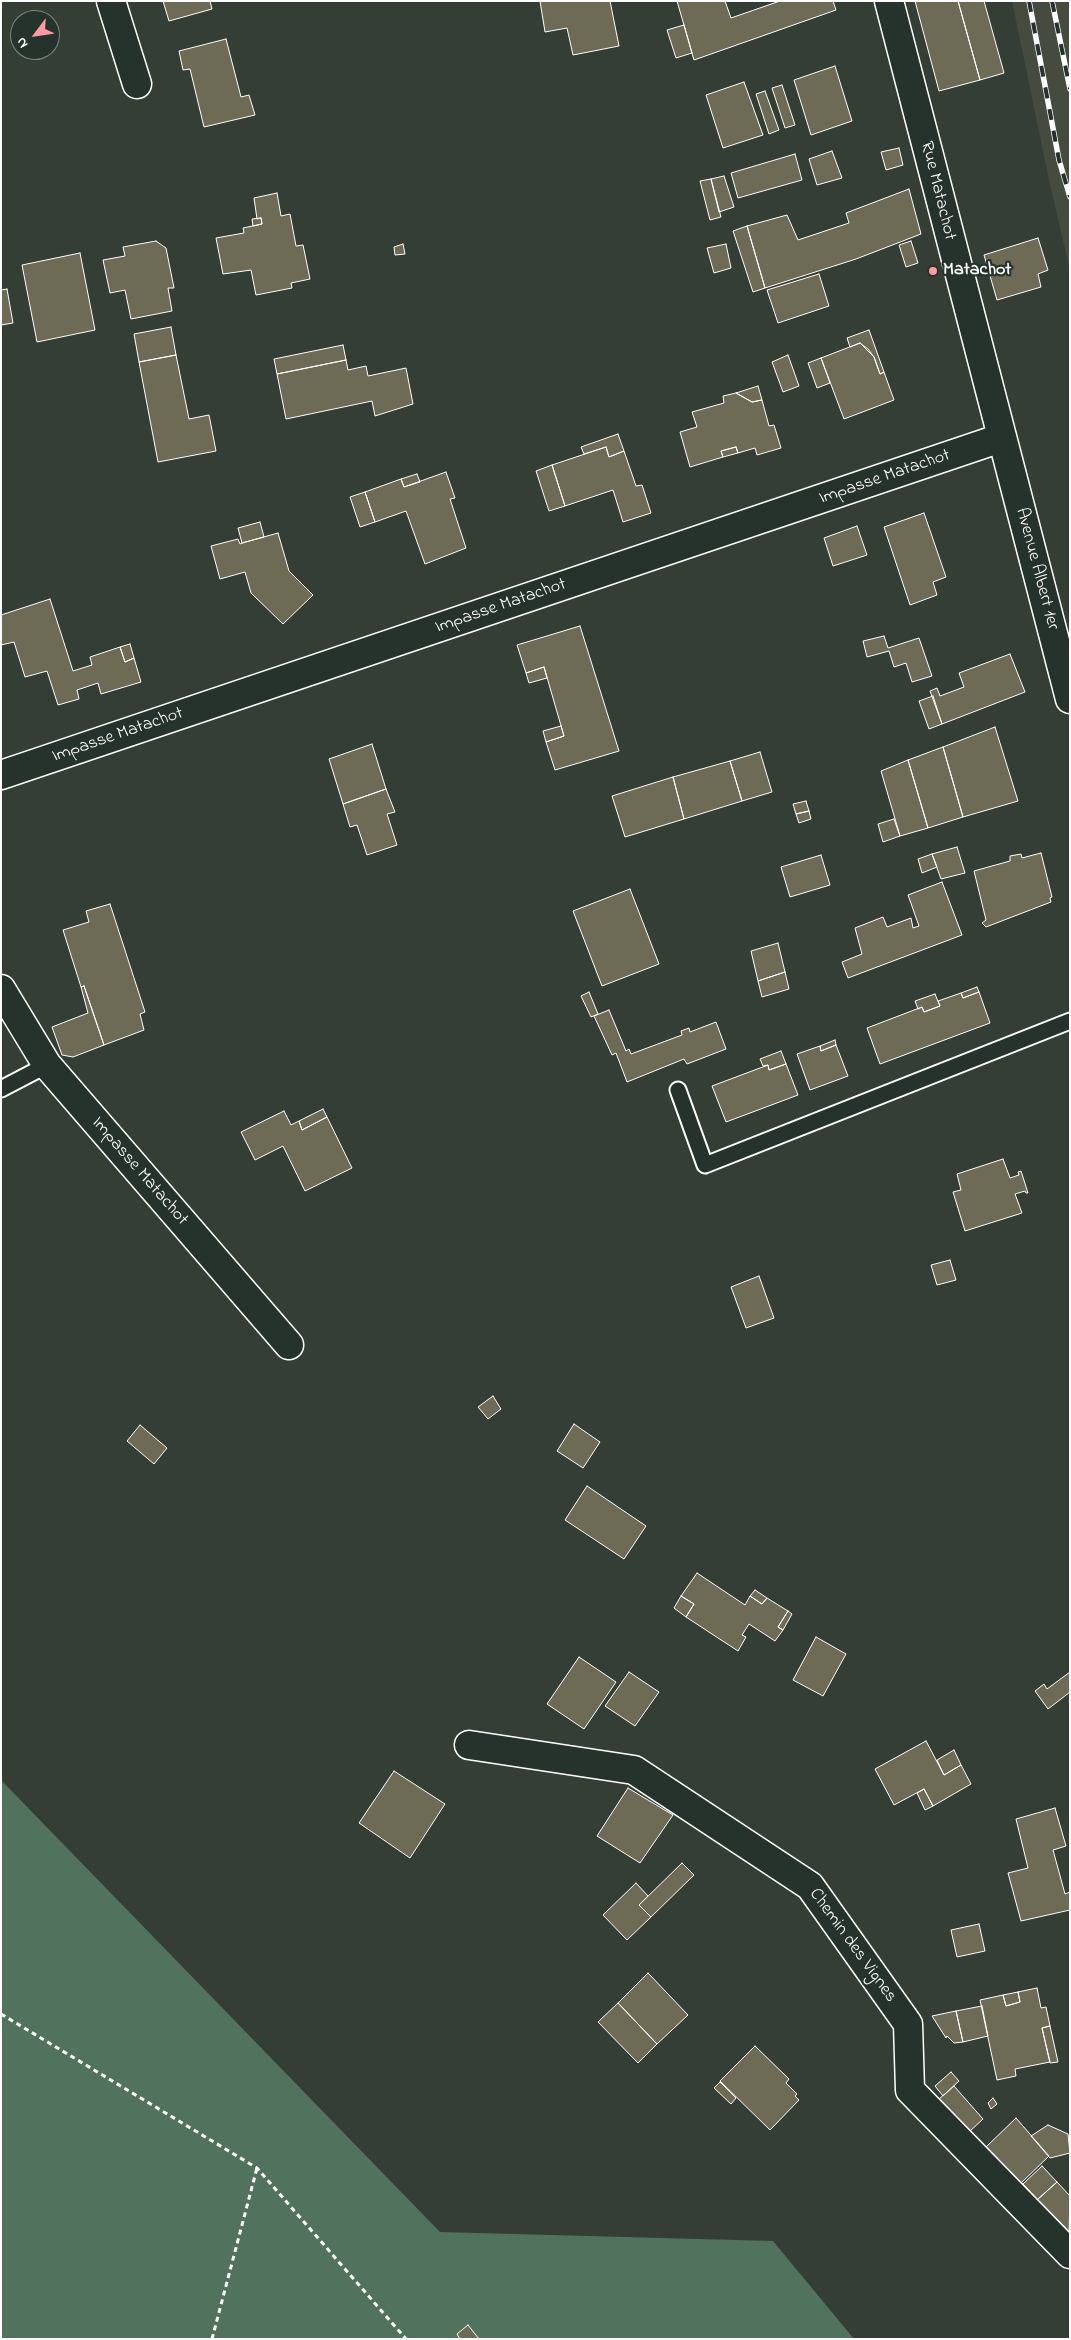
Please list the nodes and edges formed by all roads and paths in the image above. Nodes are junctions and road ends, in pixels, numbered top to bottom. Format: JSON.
{"nodes":[{"id":1,"x":111,"y":1,"type":"edge"},
{"id":2,"x":889,"y":1,"type":"edge"},
{"id":3,"x":136,"y":84,"type":"dead end"},
{"id":4,"x":1002,"y":438,"type":"junction"},
{"id":5,"x":1070,"y":699,"type":"edge"},
{"id":6,"x":1,"y":775,"type":"edge"},
{"id":7,"x":1,"y":989,"type":"edge"},
{"id":8,"x":1070,"y":1021,"type":"edge"},
{"id":9,"x":47,"y":1065,"type":"junction"},
{"id":10,"x":1,"y":1089,"type":"edge"},
{"id":11,"x":678,"y":1090,"type":"dead end"},
{"id":12,"x":289,"y":1345,"type":"dead end"},
{"id":13,"x":468,"y":1745,"type":"dead end"},
{"id":14,"x":1,"y":2014,"type":"edge"},
{"id":15,"x":257,"y":2168,"type":"junction"},
{"id":16,"x":1070,"y":2254,"type":"edge"},
{"id":17,"x":212,"y":2339,"type":"edge"},
{"id":18,"x":406,"y":2339,"type":"edge"}],
"edges":[{"from":1,"to":3,"type":"street"},
{"from":2,"to":4,"type":"street","name":"Rue Matachot"},
{"from":4,"to":5,"type":"street","name":"Avenue Albert 1er"},
{"from":4,"to":6,"type":"street","name":"Impasse Matachot"},
{"from":7,"to":9,"type":"street","name":"Impasse Matachot"},
{"from":8,"to":11,"type":"lane"},
{"from":9,"to":10,"type":"lane"},
{"from":9,"to":12,"type":"street","name":"Impasse Matachot"},
{"from":13,"to":16,"type":"street","name":"Chemin des Vignes"},
{"from":14,"to":15,"type":"path"},
{"from":15,"to":17,"type":"path"},
{"from":15,"to":18,"type":"path"}]}
